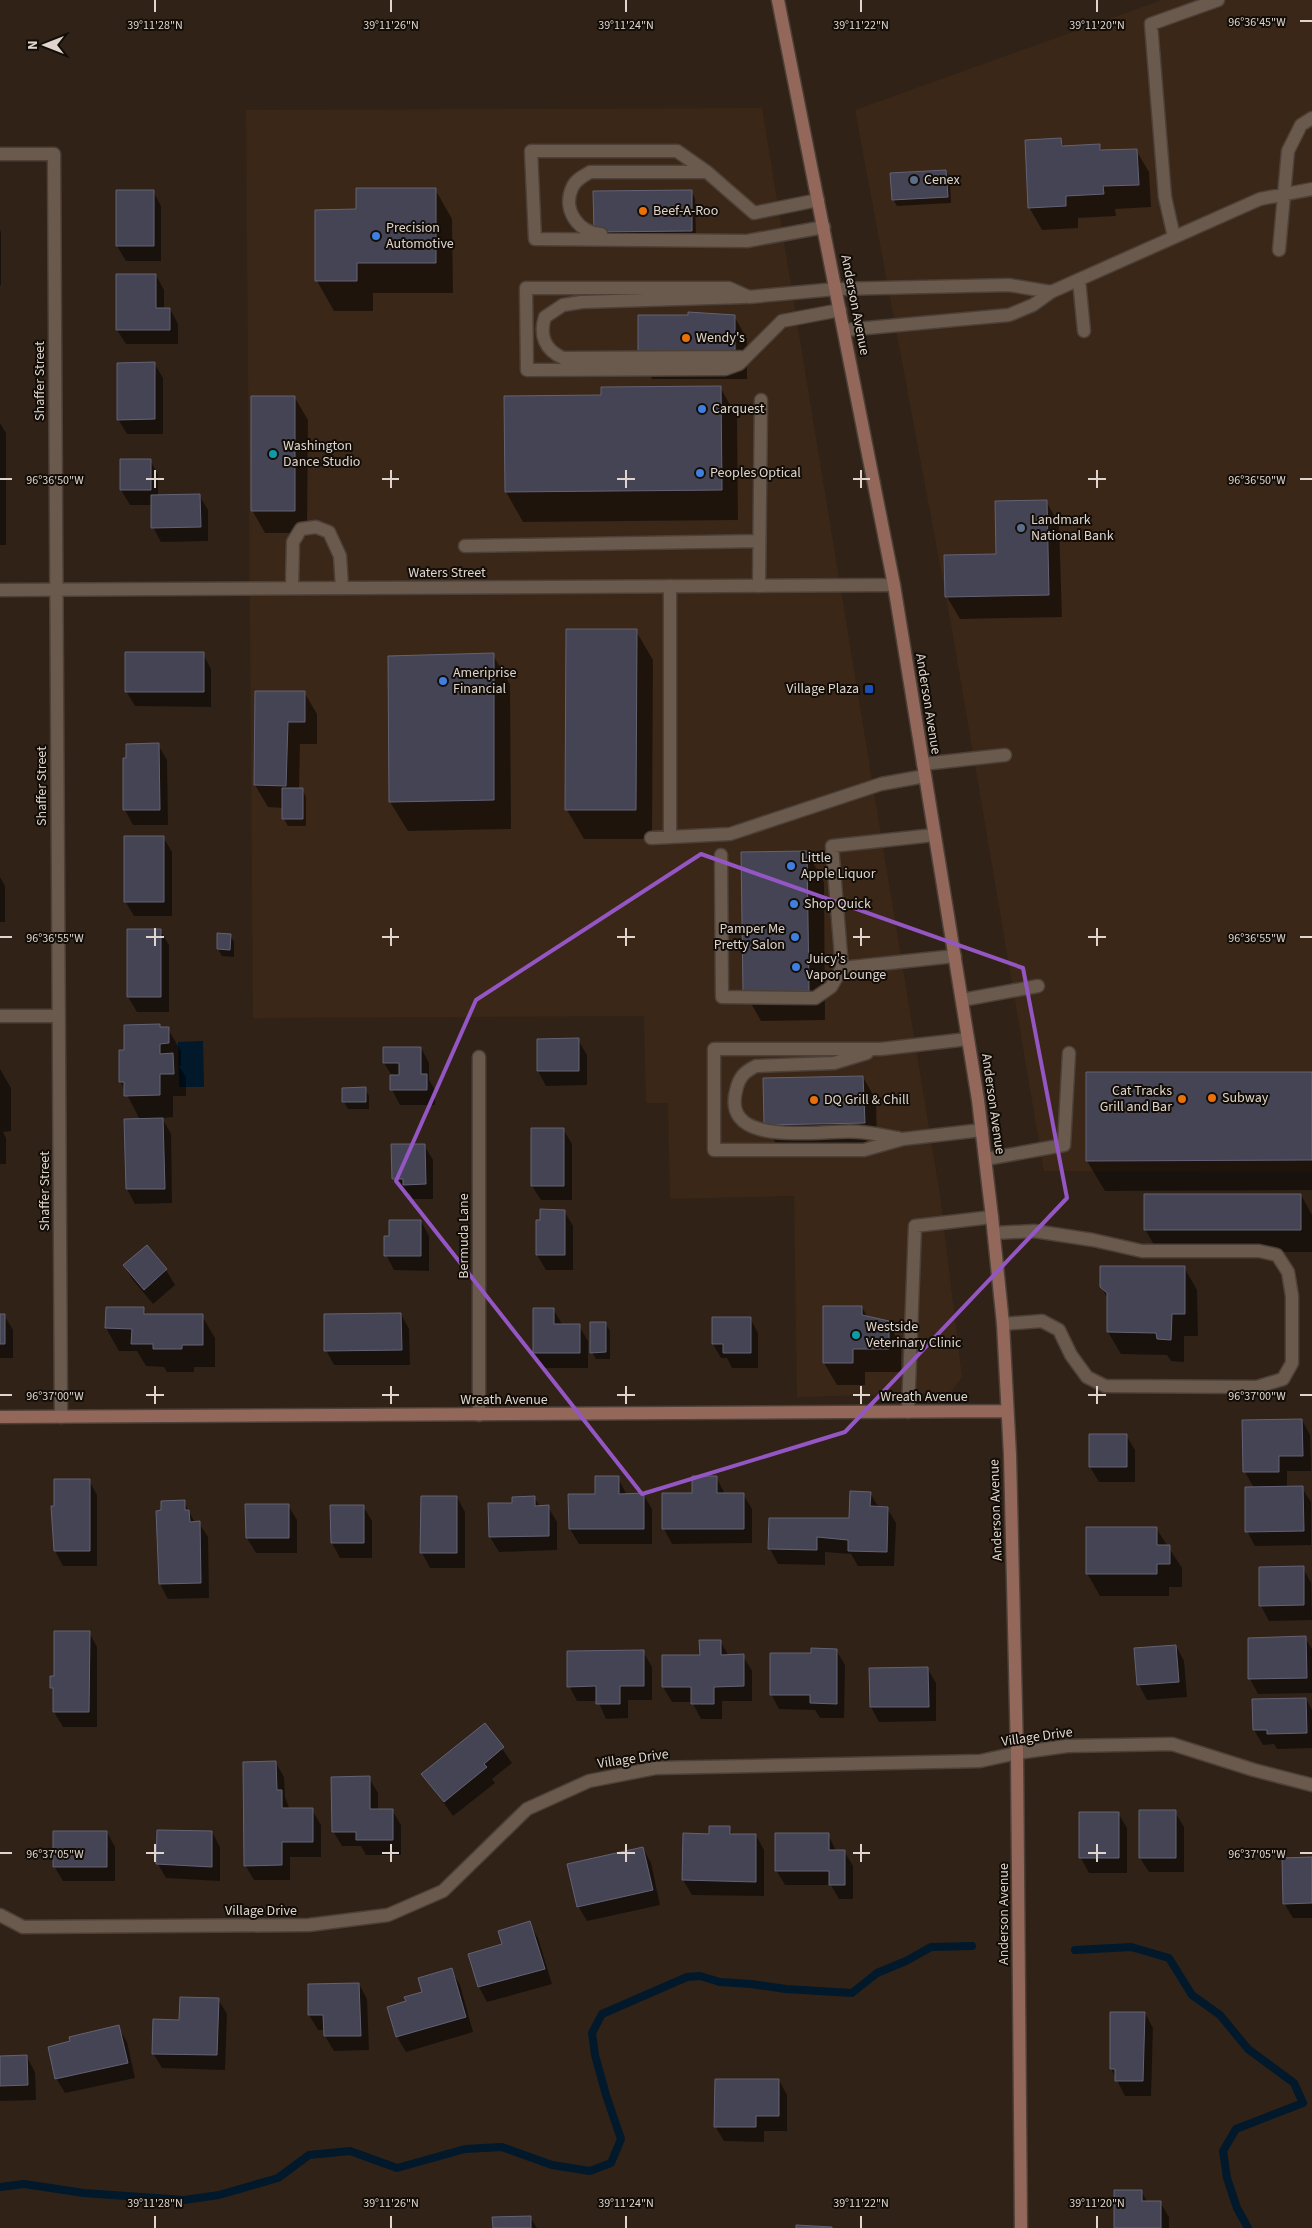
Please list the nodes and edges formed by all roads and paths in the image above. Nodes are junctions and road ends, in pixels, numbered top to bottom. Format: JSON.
{"nodes":[{"id":1,"x":778,"y":0,"type":"edge"},
{"id":2,"x":1218,"y":0,"type":"edge"},
{"id":3,"x":1312,"y":118,"type":"edge"},
{"id":4,"x":0,"y":154,"type":"edge"},
{"id":5,"x":707,"y":172,"type":"junction"},
{"id":6,"x":1312,"y":189,"type":"edge"},
{"id":7,"x":1286,"y":194,"type":"junction"},
{"id":8,"x":818,"y":200,"type":"junction"},
{"id":9,"x":824,"y":227,"type":"junction"},
{"id":10,"x":1174,"y":237,"type":"junction"},
{"id":11,"x":725,"y":241,"type":"junction"},
{"id":12,"x":1279,"y":250,"type":"dead end"},
{"id":13,"x":1079,"y":280,"type":"junction"},
{"id":14,"x":836,"y":289,"type":"junction"},
{"id":15,"x":1051,"y":292,"type":"junction"},
{"id":16,"x":749,"y":297,"type":"junction"},
{"id":17,"x":840,"y":310,"type":"junction"},
{"id":18,"x":845,"y":330,"type":"junction"},
{"id":19,"x":1084,"y":331,"type":"dead end"},
{"id":20,"x":746,"y":357,"type":"junction"},
{"id":21,"x":761,"y":400,"type":"dead end"},
{"id":22,"x":760,"y":541,"type":"junction"},
{"id":23,"x":465,"y":546,"type":"dead end"},
{"id":24,"x":894,"y":585,"type":"junction"},
{"id":25,"x":670,"y":586,"type":"junction"},
{"id":26,"x":759,"y":586,"type":"junction"},
{"id":27,"x":292,"y":588,"type":"junction"},
{"id":28,"x":342,"y":588,"type":"junction"},
{"id":29,"x":0,"y":590,"type":"edge"},
{"id":30,"x":56,"y":590,"type":"junction"},
{"id":31,"x":1005,"y":755,"type":"dead end"},
{"id":32,"x":924,"y":770,"type":"junction"},
{"id":33,"x":934,"y":835,"type":"junction"},
{"id":34,"x":670,"y":836,"type":"junction"},
{"id":35,"x":651,"y":838,"type":"dead end"},
{"id":36,"x":721,"y":855,"type":"dead end"},
{"id":37,"x":955,"y":956,"type":"junction"},
{"id":38,"x":842,"y":968,"type":"junction"},
{"id":39,"x":1038,"y":986,"type":"dead end"},
{"id":40,"x":962,"y":1000,"type":"junction"},
{"id":41,"x":0,"y":1016,"type":"edge"},
{"id":42,"x":59,"y":1016,"type":"junction"},
{"id":43,"x":968,"y":1040,"type":"junction"},
{"id":44,"x":881,"y":1049,"type":"junction"},
{"id":45,"x":1069,"y":1053,"type":"dead end"},
{"id":46,"x":479,"y":1057,"type":"dead end"},
{"id":47,"x":982,"y":1130,"type":"junction"},
{"id":48,"x":903,"y":1139,"type":"junction"},
{"id":49,"x":986,"y":1159,"type":"junction"},
{"id":50,"x":992,"y":1216,"type":"junction"},
{"id":51,"x":994,"y":1233,"type":"junction"},
{"id":52,"x":1003,"y":1324,"type":"junction"},
{"id":53,"x":1007,"y":1411,"type":"junction"},
{"id":54,"x":908,"y":1412,"type":"junction"},
{"id":55,"x":479,"y":1415,"type":"junction"},
{"id":56,"x":0,"y":1417,"type":"edge"},
{"id":57,"x":61,"y":1417,"type":"junction"},
{"id":58,"x":1018,"y":1753,"type":"junction"},
{"id":59,"x":1312,"y":1785,"type":"edge"},
{"id":60,"x":0,"y":1915,"type":"edge"},
{"id":61,"x":1021,"y":2228,"type":"edge"}],
"edges":[{"from":1,"to":8,"type":"main road","name":"Anderson Avenue"},
{"from":2,"to":10,"type":"street"},
{"from":3,"to":7,"type":"street"},
{"from":4,"to":30,"type":"street","name":"Shaffer Street"},
{"from":5,"to":8,"type":"street"},
{"from":5,"to":11,"type":"street"},
{"from":5,"to":11,"type":"street"},
{"from":6,"to":7,"type":"street"},
{"from":7,"to":10,"type":"street"},
{"from":7,"to":12,"type":"street"},
{"from":8,"to":9,"type":"main road","name":"Anderson Avenue"},
{"from":9,"to":11,"type":"street"},
{"from":9,"to":14,"type":"main road","name":"Anderson Avenue"},
{"from":10,"to":13,"type":"street"},
{"from":13,"to":15,"type":"street"},
{"from":13,"to":19,"type":"street"},
{"from":14,"to":15,"type":"street"},
{"from":14,"to":16,"type":"street"},
{"from":14,"to":17,"type":"main road","name":"Anderson Avenue"},
{"from":15,"to":18,"type":"street"},
{"from":16,"to":20,"type":"street"},
{"from":16,"to":20,"type":"street"},
{"from":17,"to":18,"type":"main road","name":"Anderson Avenue"},
{"from":17,"to":20,"type":"street"},
{"from":18,"to":24,"type":"main road","name":"Anderson Avenue"},
{"from":21,"to":22,"type":"street"},
{"from":22,"to":23,"type":"street"},
{"from":22,"to":26,"type":"street"},
{"from":24,"to":26,"type":"street","name":"Waters Street"},
{"from":24,"to":32,"type":"main road","name":"Anderson Avenue"},
{"from":25,"to":26,"type":"street","name":"Waters Street"},
{"from":25,"to":28,"type":"street","name":"Waters Street"},
{"from":25,"to":34,"type":"street"},
{"from":27,"to":28,"type":"street","name":"Waters Street"},
{"from":27,"to":28,"type":"street"},
{"from":27,"to":30,"type":"street","name":"Waters Street"},
{"from":29,"to":30,"type":"street","name":"Waters Street"},
{"from":30,"to":42,"type":"street","name":"Shaffer Street"},
{"from":31,"to":32,"type":"street"},
{"from":32,"to":33,"type":"main road","name":"Anderson Avenue"},
{"from":32,"to":34,"type":"street"},
{"from":33,"to":37,"type":"main road","name":"Anderson Avenue"},
{"from":33,"to":38,"type":"street"},
{"from":34,"to":35,"type":"street"},
{"from":36,"to":38,"type":"street"},
{"from":37,"to":38,"type":"street"},
{"from":37,"to":40,"type":"main road","name":"Anderson Avenue"},
{"from":39,"to":40,"type":"street"},
{"from":40,"to":43,"type":"main road","name":"Anderson Avenue"},
{"from":41,"to":42,"type":"street"},
{"from":42,"to":57,"type":"street","name":"Shaffer Street"},
{"from":43,"to":44,"type":"street"},
{"from":43,"to":47,"type":"main road","name":"Anderson Avenue"},
{"from":44,"to":48,"type":"street"},
{"from":44,"to":48,"type":"street"},
{"from":45,"to":49,"type":"street"},
{"from":46,"to":55,"type":"street","name":"Bermuda Lane"},
{"from":47,"to":48,"type":"street"},
{"from":47,"to":49,"type":"main road","name":"Anderson Avenue"},
{"from":49,"to":50,"type":"main road","name":"Anderson Avenue"},
{"from":50,"to":51,"type":"main road","name":"Anderson Avenue"},
{"from":50,"to":54,"type":"street"},
{"from":51,"to":52,"type":"main road","name":"Anderson Avenue"},
{"from":51,"to":52,"type":"street"},
{"from":52,"to":53,"type":"main road","name":"Anderson Avenue"},
{"from":53,"to":54,"type":"main road","name":"Wreath Avenue"},
{"from":53,"to":58,"type":"main road","name":"Anderson Avenue"},
{"from":54,"to":55,"type":"main road","name":"Wreath Avenue"},
{"from":55,"to":57,"type":"main road","name":"Wreath Avenue"},
{"from":56,"to":57,"type":"main road","name":"Wreath Avenue"},
{"from":58,"to":59,"type":"street","name":"Village Drive"},
{"from":58,"to":60,"type":"street","name":"Village Drive"},
{"from":58,"to":61,"type":"main road","name":"Anderson Avenue"}]}
